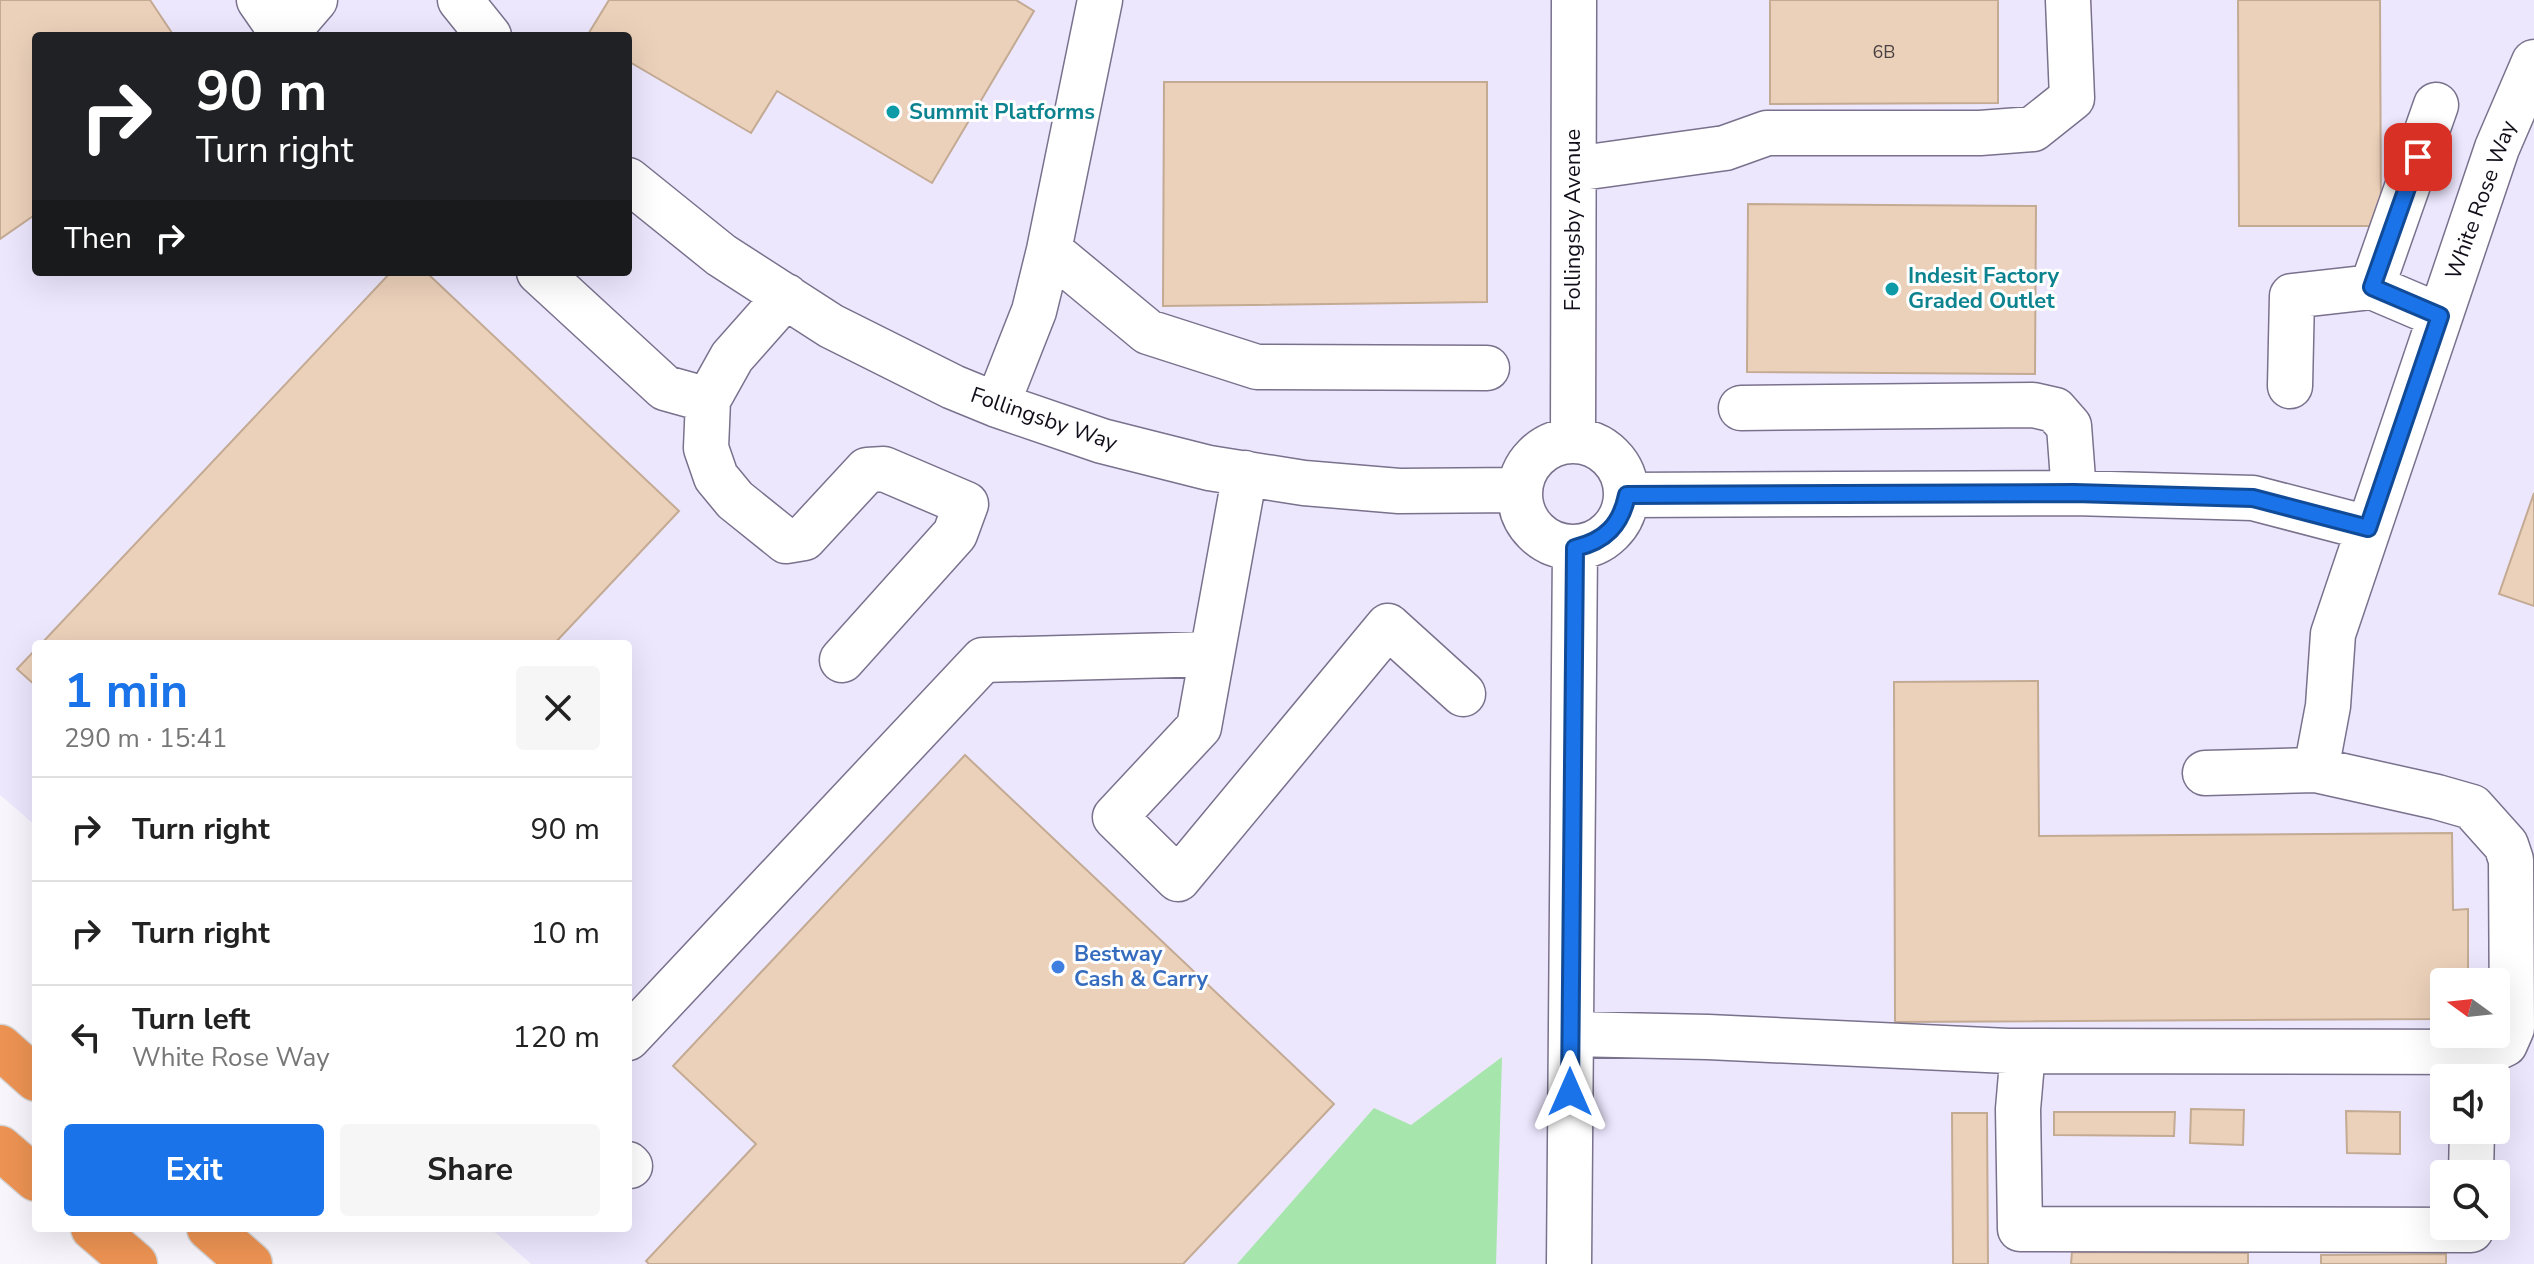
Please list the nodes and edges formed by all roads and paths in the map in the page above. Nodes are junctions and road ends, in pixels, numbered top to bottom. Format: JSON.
{"nodes":[{"id":1,"x":259,"y":0,"type":"edge"},
{"id":2,"x":315,"y":0,"type":"edge"},
{"id":3,"x":460,"y":0,"type":"edge"},
{"id":4,"x":1100,"y":0,"type":"edge"},
{"id":5,"x":1574,"y":0,"type":"edge"},
{"id":6,"x":2068,"y":0,"type":"edge"},
{"id":7,"x":281,"y":32,"type":"edge"},
{"id":8,"x":287,"y":32,"type":"edge"},
{"id":9,"x":486,"y":32,"type":"edge"},
{"id":10,"x":2534,"y":62,"type":"edge"},
{"id":11,"x":2436,"y":105,"type":"dead end"},
{"id":12,"x":1574,"y":169,"type":"junction"},
{"id":13,"x":632,"y":183,"type":"edge"},
{"id":14,"x":1049,"y":250,"type":"junction"},
{"id":15,"x":543,"y":276,"type":"edge"},
{"id":16,"x":2372,"y":287,"type":"junction"},
{"id":17,"x":786,"y":296,"type":"junction"},
{"id":18,"x":2440,"y":316,"type":"junction"},
{"id":19,"x":1487,"y":368,"type":"dead end"},
{"id":20,"x":2290,"y":386,"type":"dead end"},
{"id":21,"x":708,"y":400,"type":"junction"},
{"id":22,"x":997,"y":405,"type":"junction"},
{"id":23,"x":1741,"y":408,"type":"dead end"},
{"id":24,"x":1573,"y":440,"type":"junction"},
{"id":25,"x":1245,"y":473,"type":"junction"},
{"id":26,"x":1519,"y":490,"type":"junction"},
{"id":27,"x":2074,"y":493,"type":"junction"},
{"id":28,"x":1627,"y":495,"type":"junction"},
{"id":29,"x":2368,"y":528,"type":"junction"},
{"id":30,"x":1575,"y":548,"type":"junction"},
{"id":31,"x":1212,"y":654,"type":"junction"},
{"id":32,"x":842,"y":660,"type":"dead end"},
{"id":33,"x":1463,"y":694,"type":"dead end"},
{"id":34,"x":2316,"y":770,"type":"junction"},
{"id":35,"x":2205,"y":773,"type":"dead end"},
{"id":36,"x":632,"y":1034,"type":"edge"},
{"id":37,"x":1571,"y":1034,"type":"junction"},
{"id":38,"x":0,"y":1047,"type":"edge"},
{"id":39,"x":2023,"y":1051,"type":"junction"},
{"id":40,"x":2441,"y":1064,"type":"edge"},
{"id":41,"x":2474,"y":1064,"type":"edge"},
{"id":42,"x":32,"y":1075,"type":"edge"},
{"id":43,"x":0,"y":1148,"type":"edge"},
{"id":44,"x":32,"y":1176,"type":"edge"},
{"id":45,"x":2430,"y":1230,"type":"edge"},
{"id":46,"x":98,"y":1232,"type":"edge"},
{"id":47,"x":214,"y":1232,"type":"edge"},
{"id":48,"x":135,"y":1264,"type":"edge"},
{"id":49,"x":250,"y":1264,"type":"edge"},
{"id":50,"x":1569,"y":1264,"type":"edge"}],
"edges":[{"from":1,"to":7,"type":"street"},
{"from":2,"to":8,"type":"street"},
{"from":3,"to":9,"type":"street"},
{"from":4,"to":14,"type":"street"},
{"from":5,"to":12,"type":"street","name":"Follingsby Avenue"},
{"from":6,"to":12,"type":"street"},
{"from":10,"to":18,"type":"street","name":"White Rose Way"},
{"from":11,"to":16,"type":"street"},
{"from":12,"to":24,"type":"street","name":"Follingsby Avenue"},
{"from":13,"to":17,"type":"street","name":"Follingsby Way"},
{"from":14,"to":19,"type":"street"},
{"from":14,"to":22,"type":"street"},
{"from":15,"to":21,"type":"street"},
{"from":16,"to":18,"type":"street"},
{"from":16,"to":20,"type":"street"},
{"from":17,"to":21,"type":"street"},
{"from":17,"to":22,"type":"street","name":"Follingsby Way"},
{"from":18,"to":29,"type":"street","name":"White Rose Way"},
{"from":21,"to":32,"type":"street"},
{"from":22,"to":25,"type":"street","name":"Follingsby Way"},
{"from":23,"to":27,"type":"street"},
{"from":24,"to":26,"type":"street"},
{"from":24,"to":28,"type":"street"},
{"from":25,"to":26,"type":"street","name":"Follingsby Way"},
{"from":25,"to":31,"type":"street"},
{"from":26,"to":30,"type":"street"},
{"from":27,"to":28,"type":"street"},
{"from":27,"to":29,"type":"street"},
{"from":28,"to":30,"type":"street"},
{"from":29,"to":34,"type":"street","name":"White Rose Way"},
{"from":30,"to":37,"type":"street"},
{"from":31,"to":33,"type":"street"},
{"from":31,"to":36,"type":"street"},
{"from":34,"to":35,"type":"street"},
{"from":34,"to":41,"type":"street"},
{"from":37,"to":39,"type":"street"},
{"from":37,"to":50,"type":"street"},
{"from":38,"to":42,"type":"highway"},
{"from":39,"to":40,"type":"street"},
{"from":39,"to":45,"type":"street"},
{"from":43,"to":44,"type":"highway"},
{"from":46,"to":48,"type":"highway"},
{"from":47,"to":49,"type":"highway"}]}
